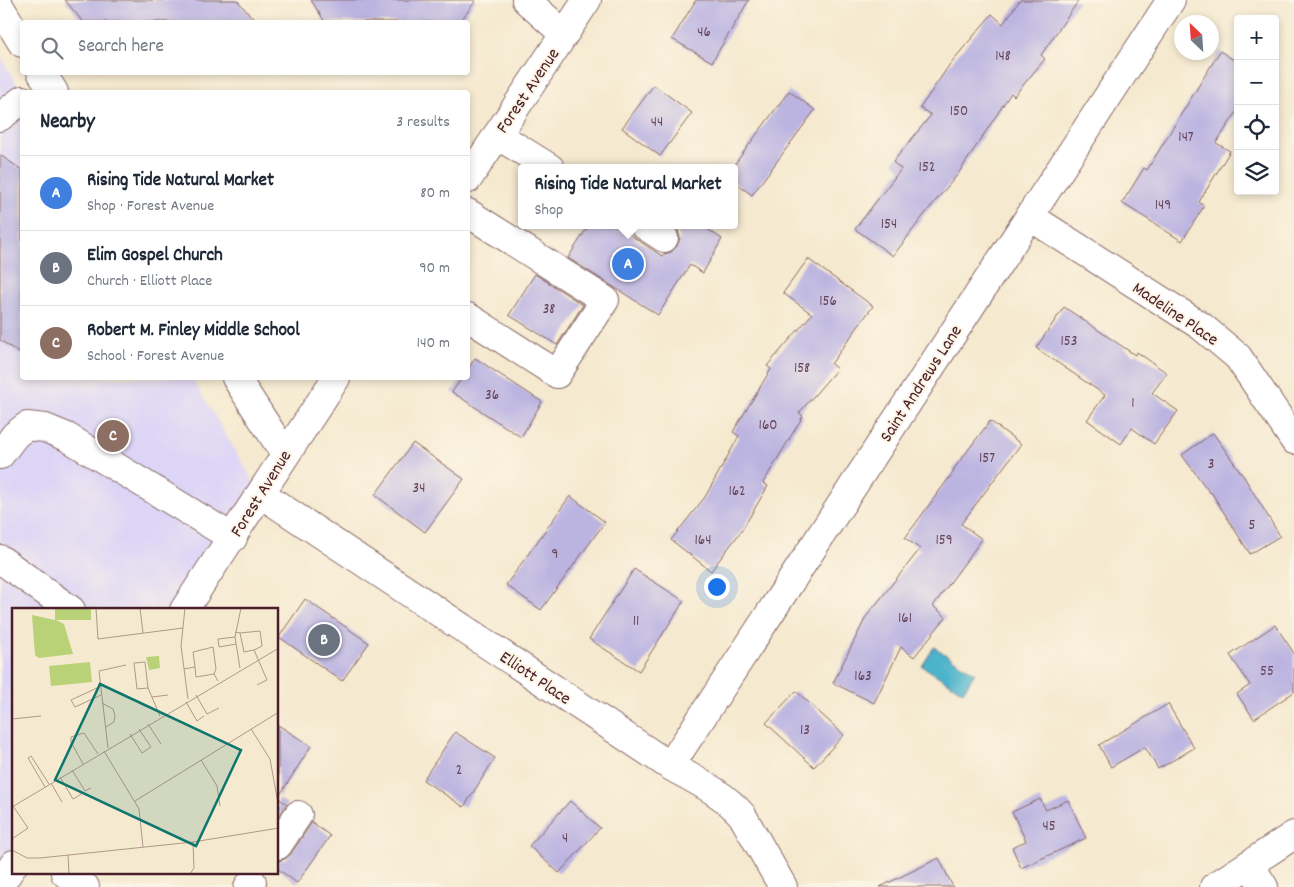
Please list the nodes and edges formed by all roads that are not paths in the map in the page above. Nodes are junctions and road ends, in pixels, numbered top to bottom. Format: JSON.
{"nodes":[{"id":1,"x":526,"y":0,"type":"edge"},
{"id":2,"x":587,"y":0,"type":"edge"},
{"id":3,"x":1171,"y":0,"type":"edge"},
{"id":4,"x":0,"y":7,"type":"edge"},
{"id":5,"x":564,"y":34,"type":"junction"},
{"id":6,"x":20,"y":40,"type":"edge"},
{"id":7,"x":20,"y":102,"type":"edge"},
{"id":8,"x":0,"y":117,"type":"edge"},
{"id":9,"x":496,"y":135,"type":"junction"},
{"id":10,"x":543,"y":164,"type":"edge"},
{"id":11,"x":470,"y":176,"type":"edge"},
{"id":12,"x":470,"y":213,"type":"edge"},
{"id":13,"x":1029,"y":216,"type":"junction"},
{"id":14,"x":470,"y":318,"type":"edge"},
{"id":15,"x":237,"y":380,"type":"edge"},
{"id":16,"x":335,"y":380,"type":"edge"},
{"id":17,"x":1294,"y":440,"type":"edge"},
{"id":18,"x":284,"y":454,"type":"junction"},
{"id":19,"x":0,"y":455,"type":"edge"},
{"id":20,"x":261,"y":494,"type":"junction"},
{"id":21,"x":233,"y":538,"type":"junction"},
{"id":22,"x":0,"y":559,"type":"edge"},
{"id":23,"x":68,"y":608,"type":"edge"},
{"id":24,"x":185,"y":608,"type":"edge"},
{"id":25,"x":670,"y":766,"type":"junction"},
{"id":26,"x":298,"y":815,"type":"dead end"},
{"id":27,"x":1294,"y":836,"type":"edge"},
{"id":28,"x":279,"y":844,"type":"edge"},
{"id":29,"x":12,"y":867,"type":"edge"},
{"id":30,"x":66,"y":874,"type":"edge"},
{"id":31,"x":1257,"y":876,"type":"edge"},
{"id":32,"x":0,"y":884,"type":"edge"},
{"id":33,"x":85,"y":887,"type":"edge"},
{"id":34,"x":783,"y":887,"type":"edge"},
{"id":35,"x":1214,"y":887,"type":"edge"}],
"edges":[{"from":1,"to":5,"type":"street"},
{"from":2,"to":5,"type":"street","name":"Forest Avenue"},
{"from":3,"to":13,"type":"street","name":"Saint Andrews Lane"},
{"from":4,"to":6,"type":"street"},
{"from":5,"to":9,"type":"street","name":"Forest Avenue"},
{"from":7,"to":8,"type":"street"},
{"from":9,"to":10,"type":"street"},
{"from":9,"to":11,"type":"street","name":"Forest Avenue"},
{"from":12,"to":14,"type":"street"},
{"from":13,"to":17,"type":"street","name":"Madeline Place"},
{"from":13,"to":25,"type":"street","name":"Saint Andrews Lane"},
{"from":15,"to":18,"type":"street"},
{"from":16,"to":18,"type":"street","name":"Forest Avenue"},
{"from":18,"to":20,"type":"street","name":"Forest Avenue"},
{"from":19,"to":21,"type":"street"},
{"from":20,"to":21,"type":"street","name":"Forest Avenue"},
{"from":20,"to":25,"type":"street","name":"Elliott Place"},
{"from":21,"to":24,"type":"street","name":"Forest Avenue"},
{"from":22,"to":23,"type":"street"},
{"from":25,"to":34,"type":"street","name":"Elliott Place"},
{"from":26,"to":28,"type":"street"},
{"from":27,"to":31,"type":"street"},
{"from":29,"to":32,"type":"street"},
{"from":30,"to":33,"type":"street"},
{"from":31,"to":35,"type":"street"}]}
